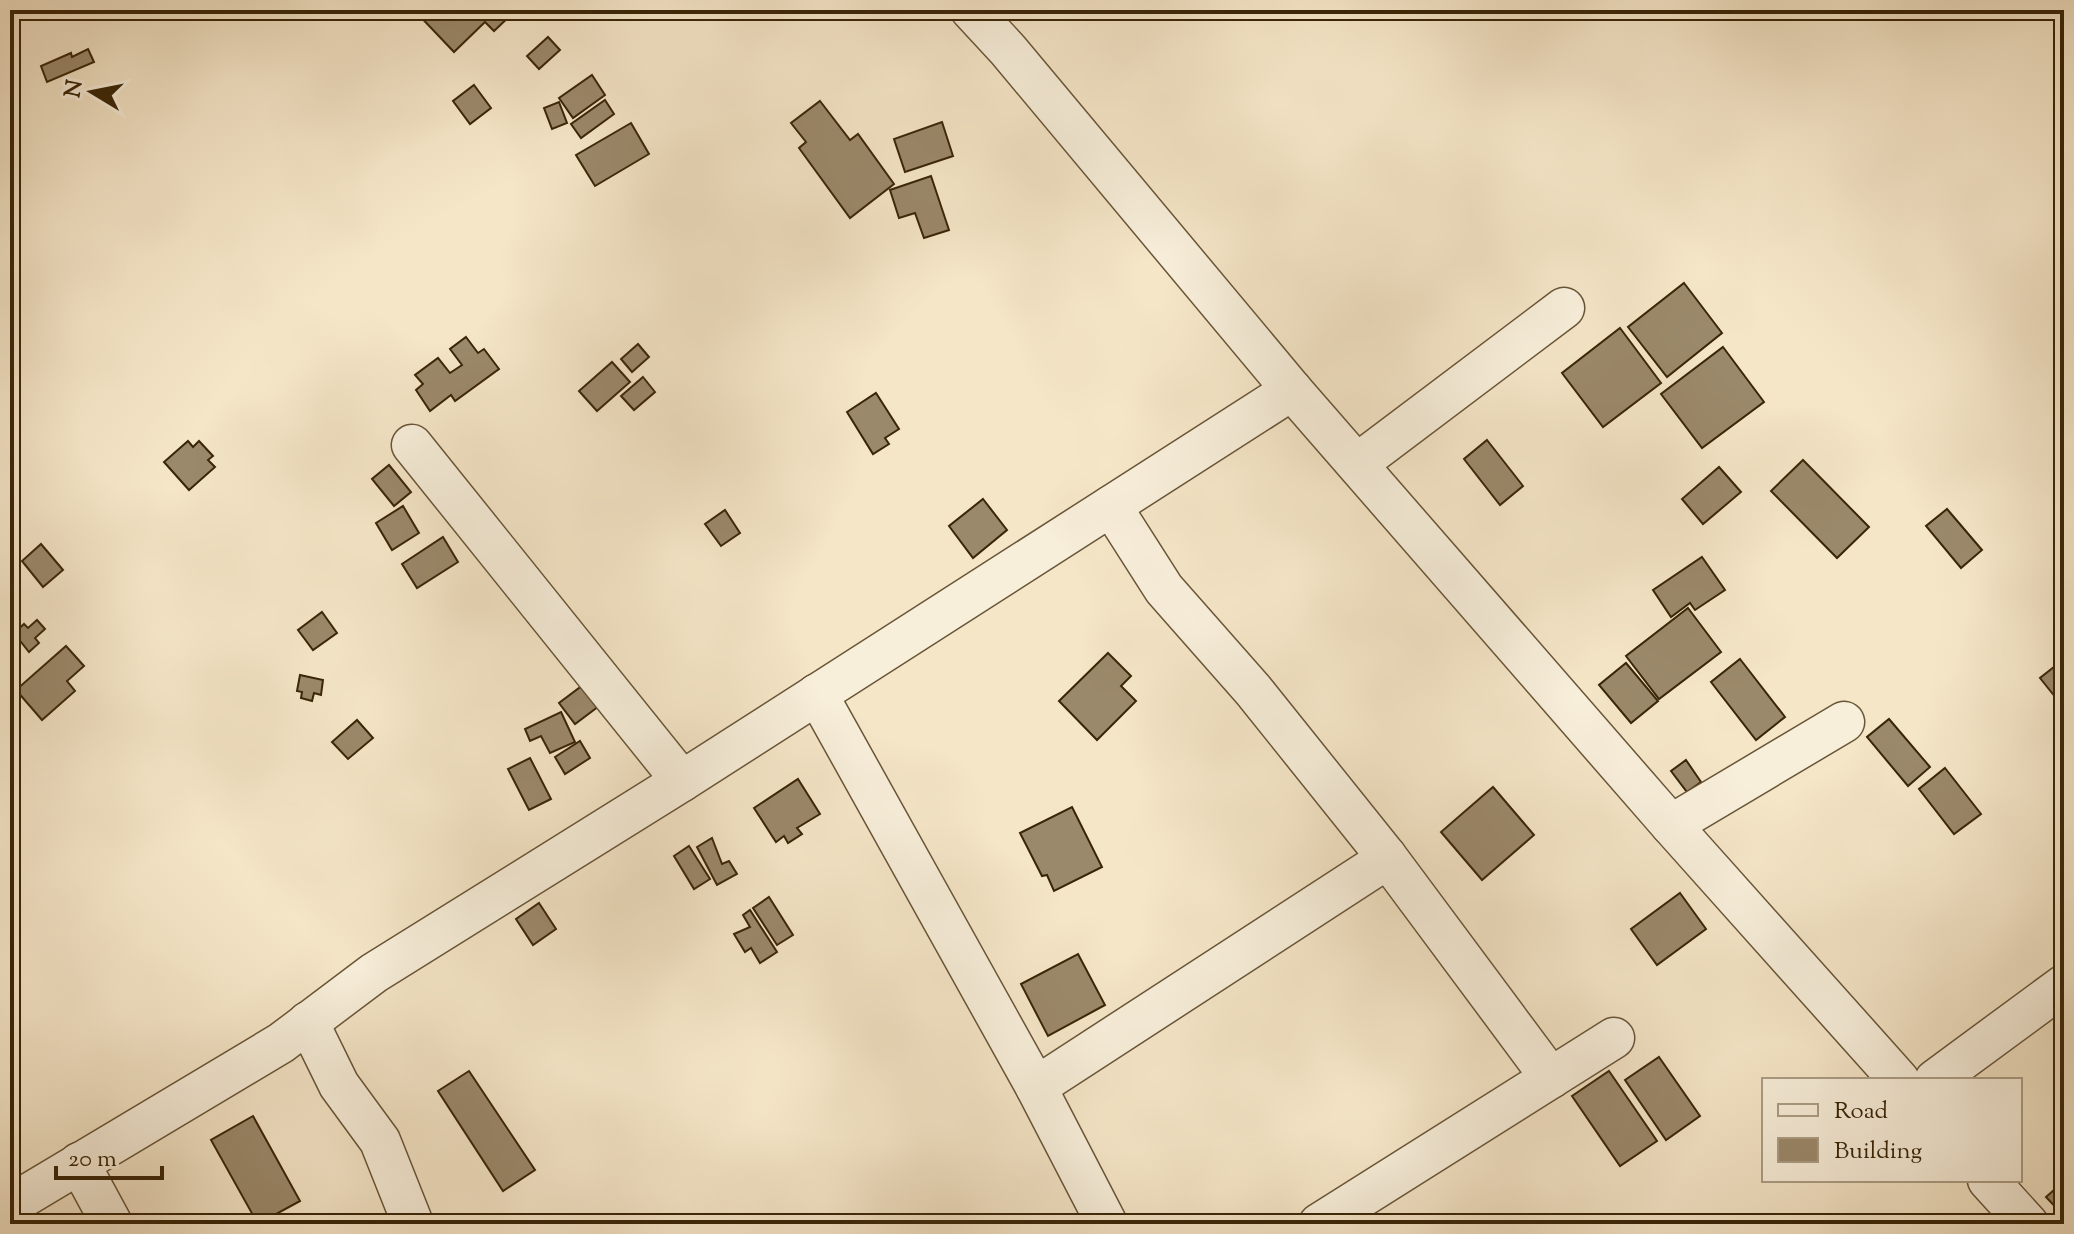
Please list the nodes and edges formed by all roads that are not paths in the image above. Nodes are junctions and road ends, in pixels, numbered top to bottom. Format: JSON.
{"nodes":[{"id":1,"x":971,"y":10,"type":"edge"},
{"id":2,"x":1564,"y":308,"type":"dead end"},
{"id":3,"x":1292,"y":390,"type":"junction"},
{"id":4,"x":412,"y":445,"type":"dead end"},
{"id":5,"x":1357,"y":464,"type":"junction"},
{"id":6,"x":1111,"y":506,"type":"junction"},
{"id":7,"x":817,"y":694,"type":"junction"},
{"id":8,"x":1844,"y":722,"type":"dead end"},
{"id":9,"x":682,"y":781,"type":"junction"},
{"id":10,"x":1671,"y":825,"type":"junction"},
{"id":11,"x":1386,"y":856,"type":"junction"},
{"id":12,"x":2064,"y":985,"type":"edge"},
{"id":13,"x":308,"y":1022,"type":"junction"},
{"id":14,"x":1614,"y":1038,"type":"dead end"},
{"id":15,"x":1551,"y":1078,"type":"junction"},
{"id":16,"x":1897,"y":1078,"type":"edge"},
{"id":17,"x":1938,"y":1078,"type":"edge"},
{"id":18,"x":1036,"y":1087,"type":"junction"},
{"id":19,"x":79,"y":1163,"type":"junction"},
{"id":20,"x":1990,"y":1182,"type":"edge"},
{"id":21,"x":10,"y":1205,"type":"edge"},
{"id":22,"x":112,"y":1224,"type":"edge"},
{"id":23,"x":413,"y":1224,"type":"edge"},
{"id":24,"x":1107,"y":1224,"type":"edge"},
{"id":25,"x":1319,"y":1224,"type":"edge"},
{"id":26,"x":2028,"y":1224,"type":"edge"}],
"edges":[{"from":1,"to":3,"type":"street"},
{"from":2,"to":5,"type":"street"},
{"from":3,"to":5,"type":"street"},
{"from":3,"to":6,"type":"street"},
{"from":4,"to":9,"type":"street"},
{"from":5,"to":10,"type":"street"},
{"from":6,"to":7,"type":"street"},
{"from":6,"to":11,"type":"street"},
{"from":7,"to":9,"type":"street"},
{"from":7,"to":18,"type":"street"},
{"from":8,"to":10,"type":"street"},
{"from":9,"to":13,"type":"street"},
{"from":10,"to":16,"type":"street"},
{"from":11,"to":15,"type":"street"},
{"from":11,"to":18,"type":"street"},
{"from":12,"to":17,"type":"street"},
{"from":13,"to":19,"type":"street"},
{"from":13,"to":23,"type":"street"},
{"from":14,"to":15,"type":"street"},
{"from":15,"to":25,"type":"street"},
{"from":18,"to":24,"type":"street"},
{"from":19,"to":21,"type":"street"},
{"from":19,"to":22,"type":"street"},
{"from":20,"to":26,"type":"street"}]}
